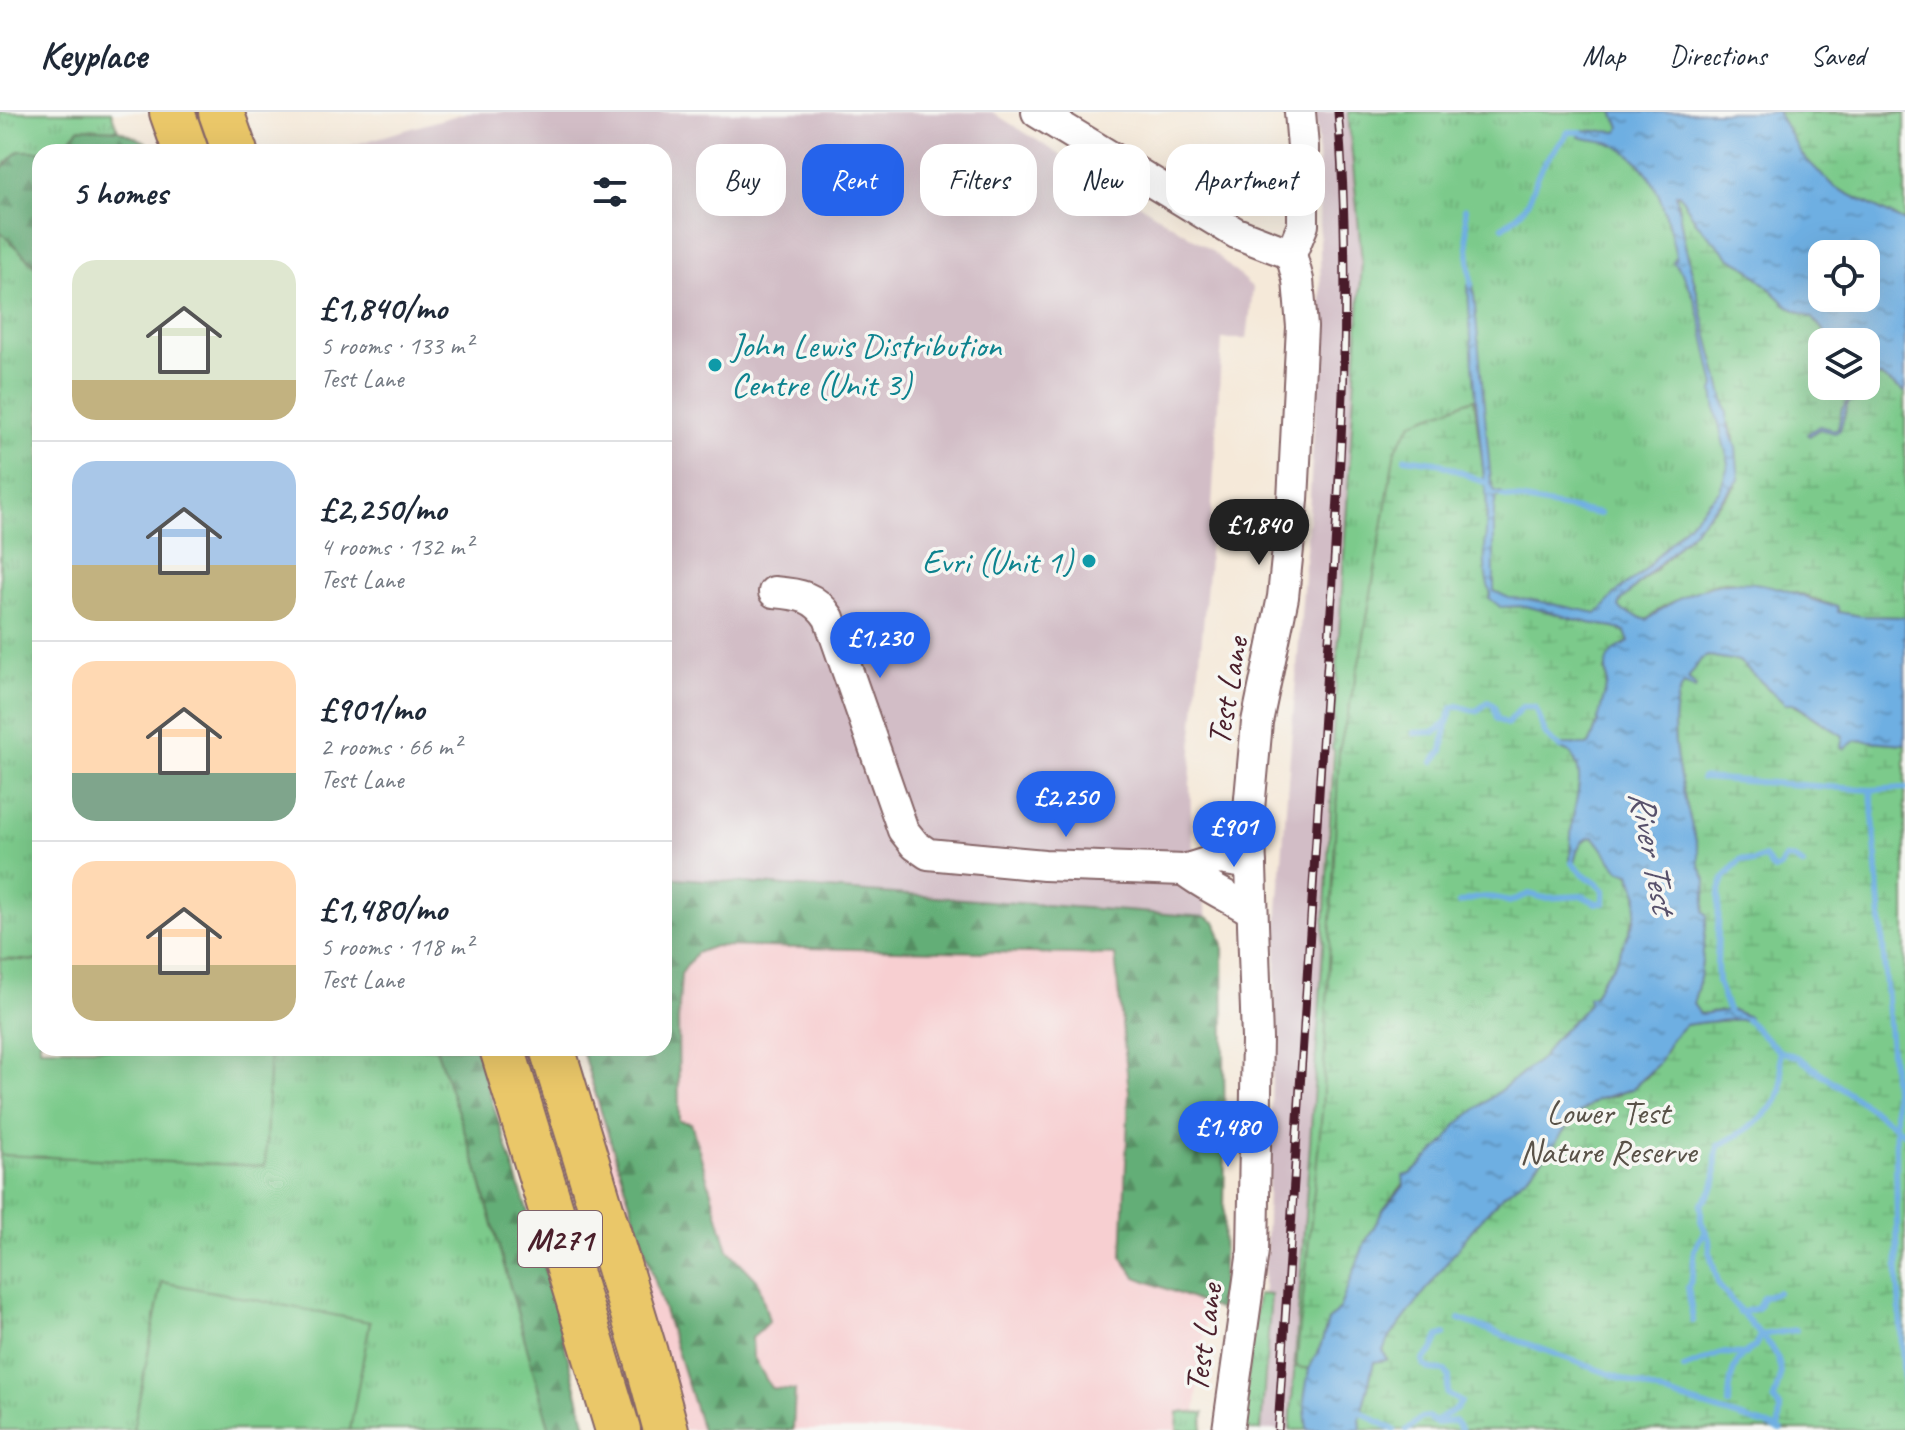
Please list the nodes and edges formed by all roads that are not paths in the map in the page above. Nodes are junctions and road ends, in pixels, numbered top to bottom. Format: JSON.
{"nodes":[{"id":1,"x":172,"y":112,"type":"edge"},
{"id":2,"x":221,"y":112,"type":"edge"},
{"id":3,"x":1037,"y":112,"type":"edge"},
{"id":4,"x":1300,"y":112,"type":"edge"},
{"id":5,"x":183,"y":144,"type":"edge"},
{"id":6,"x":232,"y":144,"type":"edge"},
{"id":7,"x":1291,"y":254,"type":"junction"},
{"id":8,"x":774,"y":592,"type":"dead end"},
{"id":9,"x":1251,"y":864,"type":"junction"},
{"id":10,"x":1184,"y":870,"type":"junction"},
{"id":11,"x":1252,"y":911,"type":"junction"},
{"id":12,"x":504,"y":1056,"type":"edge"},
{"id":13,"x":554,"y":1056,"type":"edge"},
{"id":14,"x":618,"y":1430,"type":"edge"},
{"id":15,"x":666,"y":1430,"type":"edge"},
{"id":16,"x":1228,"y":1430,"type":"edge"}],
"edges":[{"from":1,"to":5,"type":"highway"},
{"from":2,"to":6,"type":"highway"},
{"from":3,"to":7,"type":"street"},
{"from":4,"to":7,"type":"street","name":"Test Lane"},
{"from":7,"to":9,"type":"street","name":"Test Lane"},
{"from":8,"to":10,"type":"street"},
{"from":9,"to":10,"type":"street"},
{"from":9,"to":11,"type":"street","name":"Test Lane"},
{"from":10,"to":11,"type":"street"},
{"from":11,"to":16,"type":"street","name":"Test Lane"},
{"from":12,"to":14,"type":"highway","number":"M271"},
{"from":13,"to":15,"type":"highway","number":"M271"}]}
